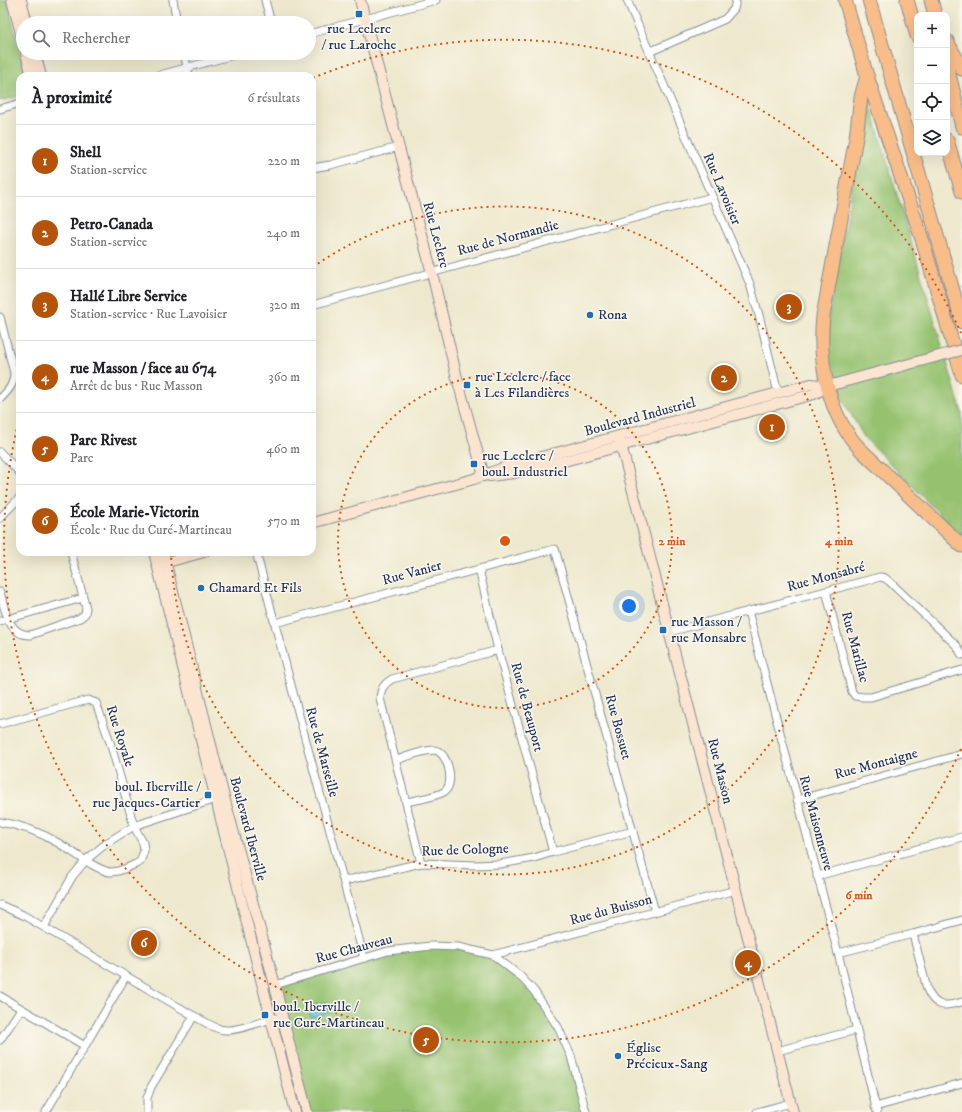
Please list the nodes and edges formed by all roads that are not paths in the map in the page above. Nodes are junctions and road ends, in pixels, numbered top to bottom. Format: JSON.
{"nodes":[{"id":1,"x":12,"y":0,"type":"edge"},
{"id":2,"x":21,"y":0,"type":"edge"},
{"id":3,"x":173,"y":0,"type":"edge"},
{"id":4,"x":265,"y":0,"type":"edge"},
{"id":5,"x":360,"y":0,"type":"edge"},
{"id":6,"x":436,"y":0,"type":"edge"},
{"id":7,"x":627,"y":0,"type":"edge"},
{"id":8,"x":736,"y":0,"type":"edge"},
{"id":9,"x":845,"y":0,"type":"edge"},
{"id":10,"x":869,"y":0,"type":"edge"},
{"id":11,"x":907,"y":0,"type":"edge"},
{"id":12,"x":931,"y":0,"type":"edge"},
{"id":13,"x":934,"y":12,"type":"edge"},
{"id":14,"x":16,"y":16,"type":"edge"},
{"id":15,"x":25,"y":16,"type":"edge"},
{"id":16,"x":176,"y":16,"type":"edge"},
{"id":17,"x":269,"y":16,"type":"edge"},
{"id":18,"x":365,"y":19,"type":"junction"},
{"id":19,"x":914,"y":25,"type":"edge"},
{"id":20,"x":316,"y":32,"type":"edge"},
{"id":21,"x":950,"y":47,"type":"edge"},
{"id":22,"x":649,"y":52,"type":"junction"},
{"id":23,"x":28,"y":60,"type":"edge"},
{"id":24,"x":37,"y":60,"type":"edge"},
{"id":25,"x":185,"y":60,"type":"edge"},
{"id":26,"x":215,"y":60,"type":"edge"},
{"id":27,"x":187,"y":68,"type":"junction"},
{"id":28,"x":962,"y":69,"type":"edge"},
{"id":29,"x":31,"y":72,"type":"edge"},
{"id":30,"x":40,"y":72,"type":"edge"},
{"id":31,"x":172,"y":72,"type":"edge"},
{"id":32,"x":188,"y":72,"type":"edge"},
{"id":33,"x":867,"y":76,"type":"junction"},
{"id":34,"x":950,"y":78,"type":"edge"},
{"id":35,"x":16,"y":104,"type":"edge"},
{"id":36,"x":0,"y":109,"type":"edge"},
{"id":37,"x":962,"y":127,"type":"edge"},
{"id":38,"x":399,"y":147,"type":"junction"},
{"id":39,"x":950,"y":150,"type":"edge"},
{"id":40,"x":316,"y":167,"type":"edge"},
{"id":41,"x":962,"y":192,"type":"edge"},
{"id":42,"x":712,"y":196,"type":"junction"},
{"id":43,"x":432,"y":273,"type":"junction"},
{"id":44,"x":316,"y":304,"type":"edge"},
{"id":45,"x":0,"y":317,"type":"edge"},
{"id":46,"x":962,"y":322,"type":"edge"},
{"id":47,"x":962,"y":350,"type":"edge"},
{"id":48,"x":962,"y":375,"type":"edge"},
{"id":49,"x":828,"y":386,"type":"junction"},
{"id":50,"x":778,"y":393,"type":"junction"},
{"id":51,"x":0,"y":399,"type":"edge"},
{"id":52,"x":620,"y":441,"type":"junction"},
{"id":53,"x":0,"y":452,"type":"edge"},
{"id":54,"x":16,"y":469,"type":"edge"},
{"id":55,"x":484,"y":476,"type":"junction"},
{"id":56,"x":16,"y":501,"type":"edge"},
{"id":57,"x":0,"y":518,"type":"edge"},
{"id":58,"x":316,"y":522,"type":"edge"},
{"id":59,"x":962,"y":546,"type":"edge"},
{"id":60,"x":556,"y":548,"type":"joint"},
{"id":61,"x":72,"y":556,"type":"edge"},
{"id":62,"x":157,"y":556,"type":"edge"},
{"id":63,"x":163,"y":556,"type":"edge"},
{"id":64,"x":190,"y":556,"type":"edge"},
{"id":65,"x":257,"y":556,"type":"edge"},
{"id":66,"x":162,"y":564,"type":"junction"},
{"id":67,"x":479,"y":569,"type":"junction"},
{"id":68,"x":826,"y":591,"type":"junction"},
{"id":69,"x":0,"y":592,"type":"edge"},
{"id":70,"x":84,"y":598,"type":"junction"},
{"id":71,"x":748,"y":611,"type":"junction"},
{"id":72,"x":4,"y":620,"type":"edge"},
{"id":73,"x":275,"y":623,"type":"junction"},
{"id":74,"x":670,"y":632,"type":"junction"},
{"id":75,"x":498,"y":650,"type":"junction"},
{"id":76,"x":962,"y":655,"type":"edge"},
{"id":77,"x":962,"y":670,"type":"edge"},
{"id":78,"x":0,"y":724,"type":"edge"},
{"id":79,"x":962,"y":754,"type":"edge"},
{"id":80,"x":396,"y":760,"type":"junction"},
{"id":81,"x":220,"y":798,"type":"junction"},
{"id":82,"x":796,"y":800,"type":"junction"},
{"id":83,"x":407,"y":802,"type":"junction"},
{"id":84,"x":0,"y":822,"type":"edge"},
{"id":85,"x":134,"y":826,"type":"junction"},
{"id":86,"x":633,"y":831,"type":"junction"},
{"id":87,"x":962,"y":837,"type":"edge"},
{"id":88,"x":553,"y":852,"type":"junction"},
{"id":89,"x":86,"y":860,"type":"junction"},
{"id":90,"x":421,"y":863,"type":"junction"},
{"id":91,"x":817,"y":876,"type":"junction"},
{"id":92,"x":344,"y":881,"type":"junction"},
{"id":93,"x":736,"y":890,"type":"junction"},
{"id":94,"x":0,"y":905,"type":"edge"},
{"id":95,"x":656,"y":912,"type":"junction"},
{"id":96,"x":962,"y":920,"type":"edge"},
{"id":97,"x":44,"y":927,"type":"junction"},
{"id":98,"x":913,"y":934,"type":"junction"},
{"id":99,"x":838,"y":954,"type":"junction"},
{"id":100,"x":493,"y":955,"type":"junction"},
{"id":101,"x":364,"y":958,"type":"junction"},
{"id":102,"x":126,"y":976,"type":"junction"},
{"id":103,"x":276,"y":985,"type":"junction"},
{"id":104,"x":0,"y":996,"type":"edge"},
{"id":105,"x":962,"y":1002,"type":"edge"},
{"id":106,"x":21,"y":1008,"type":"junction"},
{"id":107,"x":194,"y":1016,"type":"junction"},
{"id":108,"x":282,"y":1016,"type":"junction"},
{"id":109,"x":270,"y":1019,"type":"junction"},
{"id":110,"x":856,"y":1030,"type":"junction"},
{"id":111,"x":0,"y":1040,"type":"edge"},
{"id":112,"x":84,"y":1046,"type":"junction"},
{"id":113,"x":777,"y":1051,"type":"junction"},
{"id":114,"x":962,"y":1083,"type":"edge"},
{"id":115,"x":792,"y":1108,"type":"edge"},
{"id":116,"x":876,"y":1109,"type":"edge"},
{"id":117,"x":46,"y":1112,"type":"edge"},
{"id":118,"x":148,"y":1112,"type":"edge"},
{"id":119,"x":295,"y":1112,"type":"edge"},
{"id":120,"x":306,"y":1112,"type":"edge"},
{"id":121,"x":586,"y":1112,"type":"edge"},
{"id":122,"x":757,"y":1112,"type":"edge"}],
"edges":[{"from":1,"to":14,"type":"street"},
{"from":2,"to":15,"type":"street"},
{"from":3,"to":16,"type":"street"},
{"from":4,"to":17,"type":"street"},
{"from":5,"to":18,"type":"street","name":"Rue Leclerc"},
{"from":6,"to":18,"type":"street"},
{"from":7,"to":22,"type":"street","name":"Rue Lavoisier"},
{"from":8,"to":22,"type":"street"},
{"from":9,"to":33,"type":"highway"},
{"from":10,"to":46,"type":"highway"},
{"from":11,"to":19,"type":"highway"},
{"from":12,"to":13,"type":"highway"},
{"from":18,"to":20,"type":"street"},
{"from":18,"to":38,"type":"street","name":"Rue Leclerc"},
{"from":21,"to":28,"type":"highway"},
{"from":22,"to":42,"type":"street","name":"Rue Lavoisier"},
{"from":23,"to":29,"type":"street"},
{"from":24,"to":30,"type":"street"},
{"from":25,"to":27,"type":"street"},
{"from":26,"to":27,"type":"street"},
{"from":27,"to":31,"type":"street"},
{"from":27,"to":32,"type":"street"},
{"from":33,"to":48,"type":"highway"},
{"from":33,"to":49,"type":"highway"},
{"from":34,"to":37,"type":"highway"},
{"from":35,"to":36,"type":"street"},
{"from":38,"to":40,"type":"street"},
{"from":38,"to":43,"type":"street","name":"Rue Leclerc"},
{"from":39,"to":41,"type":"highway"},
{"from":42,"to":43,"type":"street","name":"Rue de Normandie"},
{"from":42,"to":50,"type":"street","name":"Rue Lavoisier"},
{"from":43,"to":44,"type":"street","name":"Rue de Normandie"},
{"from":43,"to":55,"type":"street","name":"Rue Leclerc"},
{"from":45,"to":51,"type":"street"},
{"from":47,"to":49,"type":"street","name":"Boulevard Industriel","bridge":true},
{"from":49,"to":50,"type":"street","name":"Boulevard Industriel"},
{"from":49,"to":52,"type":"street","name":"Boulevard Industriel"},
{"from":49,"to":59,"type":"highway"},
{"from":50,"to":52,"type":"street","name":"Boulevard Industriel"},
{"from":52,"to":55,"type":"street","name":"Boulevard Industriel"},
{"from":52,"to":74,"type":"street","name":"Rue Masson"},
{"from":53,"to":54,"type":"street"},
{"from":55,"to":58,"type":"street","name":"Boulevard Industriel"},
{"from":56,"to":57,"type":"street"},
{"from":60,"to":67,"type":"street","name":"Rue Vanier"},
{"from":60,"to":86,"type":"street","name":"Rue Bossuet"},
{"from":61,"to":70,"type":"street"},
{"from":62,"to":66,"type":"street","name":"Boulevard Iberville"},
{"from":63,"to":66,"type":"street","name":"Boulevard Iberville"},
{"from":64,"to":66,"type":"street"},
{"from":65,"to":73,"type":"street","name":"Rue de Marseille"},
{"from":66,"to":81,"type":"street","name":"Boulevard Iberville"},
{"from":67,"to":73,"type":"street","name":"Rue Vanier"},
{"from":67,"to":75,"type":"street","name":"Rue de Beauport"},
{"from":68,"to":71,"type":"street","name":"Rue Monsabré"},
{"from":68,"to":76,"type":"street","name":"Rue Monsabré"},
{"from":68,"to":77,"type":"street","name":"Rue Marillac"},
{"from":69,"to":72,"type":"street"},
{"from":70,"to":72,"type":"street"},
{"from":70,"to":72,"type":"street"},
{"from":71,"to":74,"type":"street","name":"Rue Monsabré"},
{"from":71,"to":82,"type":"street","name":"Rue Maisonneuve"},
{"from":73,"to":92,"type":"street","name":"Rue de Marseille"},
{"from":74,"to":93,"type":"street","name":"Rue Masson"},
{"from":75,"to":80,"type":"street"},
{"from":75,"to":88,"type":"street","name":"Rue de Beauport"},
{"from":78,"to":85,"type":"street","name":"Rue Royale"},
{"from":79,"to":82,"type":"street","name":"Rue Montaigne"},
{"from":80,"to":83,"type":"street"},
{"from":80,"to":83,"type":"street"},
{"from":81,"to":85,"type":"street"},
{"from":81,"to":103,"type":"street","name":"Boulevard Iberville"},
{"from":81,"to":109,"type":"street","name":"Boulevard Iberville"},
{"from":82,"to":91,"type":"street","name":"Rue Maisonneuve"},
{"from":83,"to":90,"type":"street"},
{"from":84,"to":89,"type":"street"},
{"from":85,"to":89,"type":"street"},
{"from":85,"to":89,"type":"street"},
{"from":86,"to":88,"type":"street","name":"Rue de Cologne"},
{"from":86,"to":95,"type":"street","name":"Rue Bossuet"},
{"from":87,"to":91,"type":"street"},
{"from":88,"to":90,"type":"street","name":"Rue de Cologne"},
{"from":89,"to":97,"type":"street"},
{"from":90,"to":92,"type":"street","name":"Rue de Cologne"},
{"from":91,"to":99,"type":"street","name":"Rue Maisonneuve"},
{"from":92,"to":101,"type":"street","name":"Rue de Marseille"},
{"from":93,"to":95,"type":"street","name":"Rue du Buisson"},
{"from":93,"to":113,"type":"street","name":"Rue Masson"},
{"from":94,"to":97,"type":"street"},
{"from":95,"to":100,"type":"street","name":"Rue du Buisson"},
{"from":96,"to":98,"type":"street"},
{"from":97,"to":102,"type":"street"},
{"from":98,"to":99,"type":"street"},
{"from":98,"to":105,"type":"street"},
{"from":99,"to":110,"type":"street","name":"Rue Maisonneuve"},
{"from":100,"to":101,"type":"street","name":"Rue Chauveau"},
{"from":100,"to":121,"type":"street","name":"Rue Chauveau"},
{"from":101,"to":103,"type":"street","name":"Rue Chauveau"},
{"from":102,"to":107,"type":"street"},
{"from":102,"to":112,"type":"street"},
{"from":103,"to":108,"type":"street","name":"Boulevard Iberville"},
{"from":104,"to":106,"type":"street"},
{"from":106,"to":111,"type":"street"},
{"from":106,"to":112,"type":"street"},
{"from":107,"to":109,"type":"street"},
{"from":107,"to":118,"type":"street"},
{"from":108,"to":109,"type":"street"},
{"from":108,"to":120,"type":"street","name":"Boulevard Iberville"},
{"from":109,"to":119,"type":"street","name":"Boulevard Iberville"},
{"from":110,"to":113,"type":"street"},
{"from":110,"to":116,"type":"street","name":"Rue Maisonneuve"},
{"from":112,"to":117,"type":"street"},
{"from":113,"to":115,"type":"street","name":"Rue Masson"},
{"from":114,"to":116,"type":"street"},
{"from":115,"to":122,"type":"street"}]}
